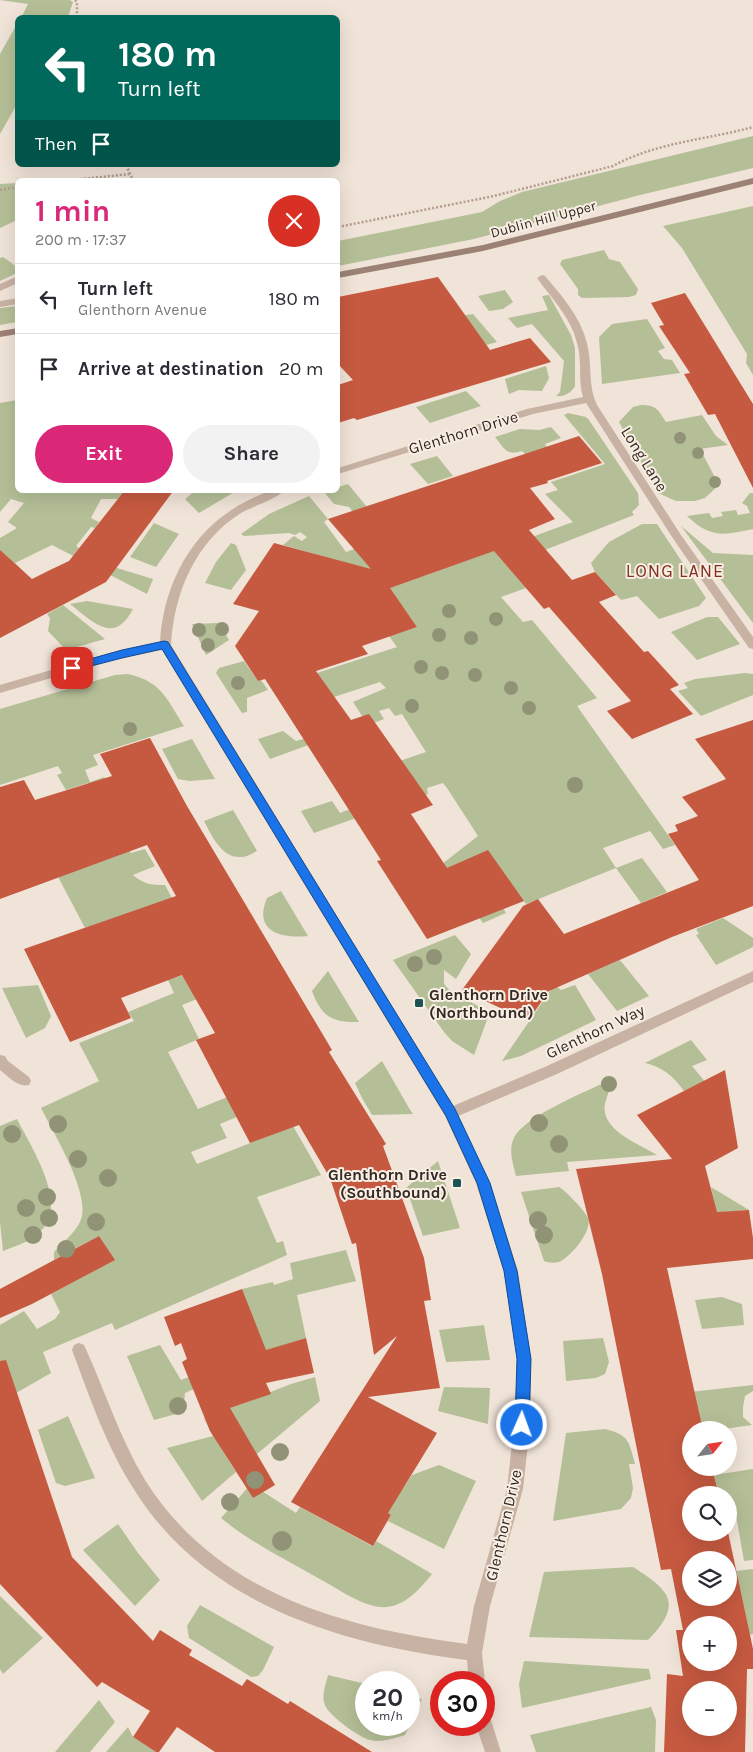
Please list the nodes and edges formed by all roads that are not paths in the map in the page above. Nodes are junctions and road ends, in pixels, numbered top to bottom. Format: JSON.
{"nodes":[{"id":1,"x":753,"y":181,"type":"edge"},
{"id":2,"x":340,"y":275,"type":"edge"},
{"id":3,"x":542,"y":278,"type":"dead end"},
{"id":4,"x":15,"y":280,"type":"edge"},
{"id":5,"x":0,"y":288,"type":"edge"},
{"id":6,"x":15,"y":302,"type":"edge"},
{"id":7,"x":0,"y":304,"type":"edge"},
{"id":8,"x":15,"y":332,"type":"edge"},
{"id":9,"x":0,"y":334,"type":"edge"},
{"id":10,"x":589,"y":399,"type":"junction"},
{"id":11,"x":340,"y":469,"type":"edge"},
{"id":12,"x":274,"y":493,"type":"edge"},
{"id":13,"x":753,"y":644,"type":"edge"},
{"id":14,"x":164,"y":645,"type":"junction"},
{"id":15,"x":0,"y":689,"type":"edge"},
{"id":16,"x":753,"y":976,"type":"edge"},
{"id":17,"x":0,"y":1060,"type":"edge"},
{"id":18,"x":24,"y":1081,"type":"dead end"},
{"id":19,"x":450,"y":1113,"type":"junction"},
{"id":20,"x":79,"y":1350,"type":"dead end"},
{"id":21,"x":474,"y":1652,"type":"junction"},
{"id":22,"x":476,"y":1671,"type":"edge"},
{"id":23,"x":488,"y":1736,"type":"edge"},
{"id":24,"x":493,"y":1752,"type":"edge"}],
"edges":[{"from":1,"to":2,"type":"street","name":"Dublin Hill Upper"},
{"from":3,"to":10,"type":"street","name":"Long Lane"},
{"from":4,"to":5,"type":"street"},
{"from":6,"to":7,"type":"street"},
{"from":8,"to":9,"type":"street"},
{"from":10,"to":11,"type":"street","name":"Glenthorn Drive"},
{"from":10,"to":13,"type":"street","name":"Long Lane"},
{"from":12,"to":14,"type":"street"},
{"from":14,"to":15,"type":"street"},
{"from":14,"to":19,"type":"street","name":"Glenthorn Drive"},
{"from":16,"to":19,"type":"street","name":"Glenthorn Way"},
{"from":17,"to":18,"type":"street"},
{"from":19,"to":21,"type":"street","name":"Glenthorn Drive"},
{"from":20,"to":21,"type":"street"},
{"from":21,"to":22,"type":"street","name":"Glenthorn Drive"},
{"from":23,"to":24,"type":"street"}]}
